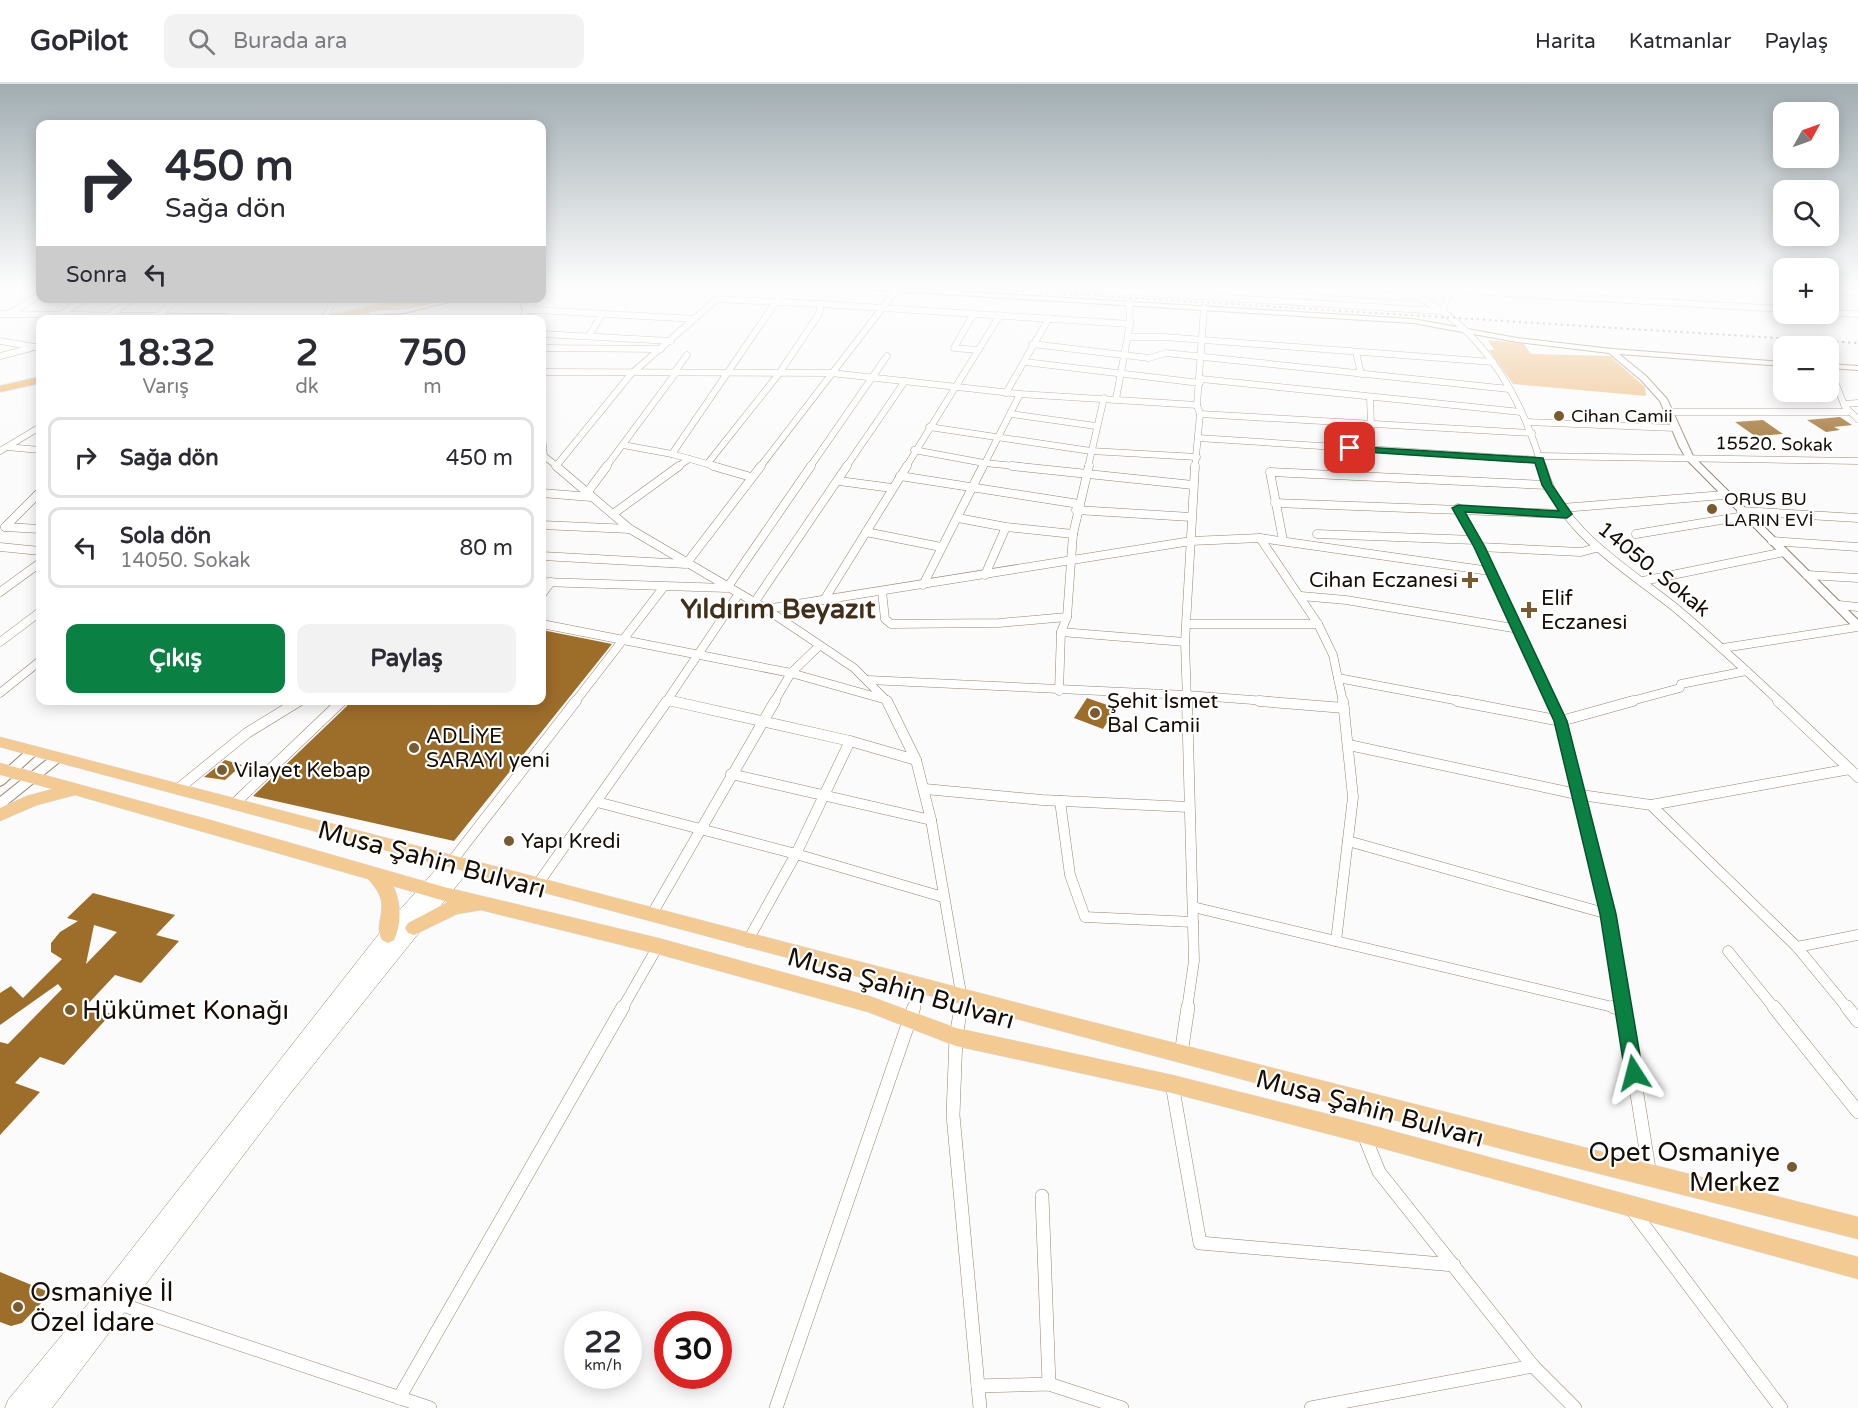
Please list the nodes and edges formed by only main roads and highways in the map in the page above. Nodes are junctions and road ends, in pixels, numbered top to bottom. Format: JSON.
{"nodes":[{"id":1,"x":36,"y":375,"type":"edge"},
{"id":2,"x":36,"y":381,"type":"edge"},
{"id":3,"x":0,"y":383,"type":"edge"},
{"id":4,"x":0,"y":388,"type":"edge"},
{"id":5,"x":0,"y":742,"type":"edge"},
{"id":6,"x":3,"y":774,"type":"edge"},
{"id":7,"x":76,"y":790,"type":"junction"},
{"id":8,"x":0,"y":815,"type":"edge"},
{"id":9,"x":459,"y":863,"type":"junction"},
{"id":10,"x":370,"y":871,"type":"junction"},
{"id":11,"x":436,"y":891,"type":"junction"},
{"id":12,"x":414,"y":928,"type":"junction"},
{"id":13,"x":388,"y":935,"type":"junction"},
{"id":14,"x":658,"y":946,"type":"junction"},
{"id":15,"x":1858,"y":1228,"type":"edge"},
{"id":16,"x":1858,"y":1268,"type":"edge"},
{"id":17,"x":16,"y":1408,"type":"edge"},
{"id":18,"x":38,"y":1408,"type":"edge"}],
"edges":[{"from":1,"to":3,"type":"highway"},
{"from":2,"to":4,"type":"highway"},
{"from":5,"to":9,"type":"main road","name":"Musa Şahin Bulvarı"},
{"from":6,"to":7,"type":"main road","name":"Musa Şahin Bulvarı"},
{"from":7,"to":8,"type":"main road"},
{"from":7,"to":10,"type":"main road","name":"Musa Şahin Bulvarı"},
{"from":9,"to":11,"type":"main road"},
{"from":9,"to":15,"type":"main road","name":"Musa Şahin Bulvarı"},
{"from":10,"to":11,"type":"main road","name":"Musa Şahin Bulvarı"},
{"from":10,"to":13,"type":"main road"},
{"from":11,"to":12,"type":"main road"},
{"from":11,"to":13,"type":"main road"},
{"from":11,"to":14,"type":"main road","name":"Musa Şahin Bulvarı"},
{"from":12,"to":14,"type":"main road"},
{"from":12,"to":18,"type":"main road"},
{"from":13,"to":17,"type":"main road"},
{"from":14,"to":16,"type":"main road","name":"Musa Şahin Bulvarı"}]}
